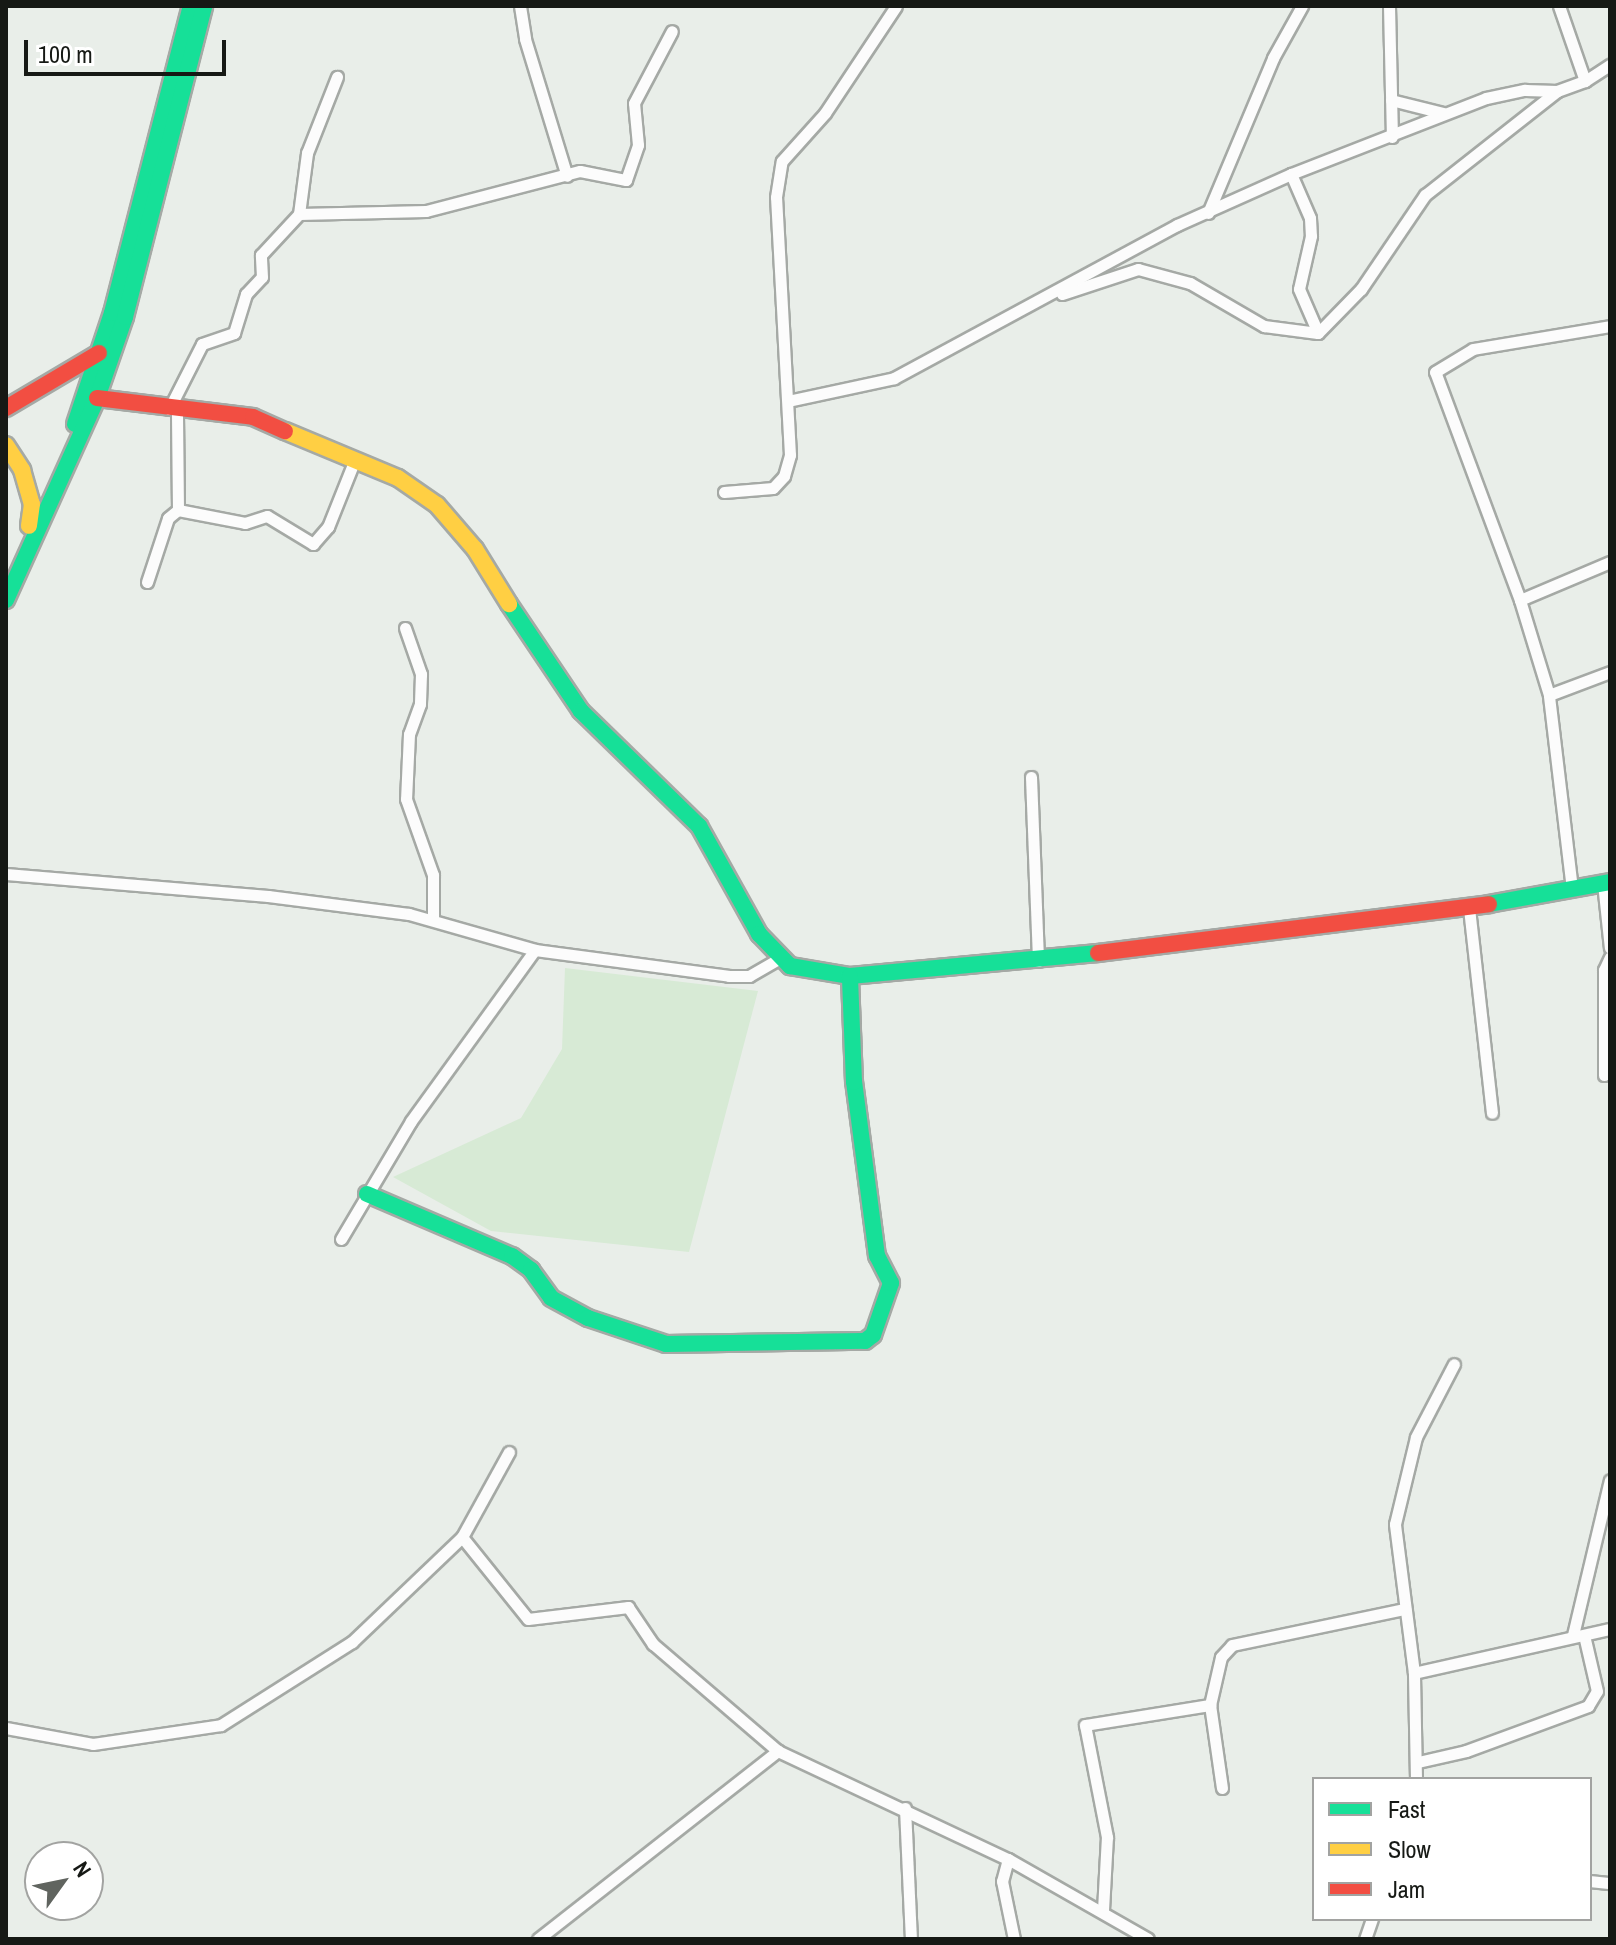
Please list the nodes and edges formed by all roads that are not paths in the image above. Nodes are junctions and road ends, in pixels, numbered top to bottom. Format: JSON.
{"nodes":[{"id":1,"x":191,"y":6,"type":"edge"},
{"id":2,"x":204,"y":6,"type":"edge"},
{"id":3,"x":520,"y":6,"type":"edge"},
{"id":4,"x":896,"y":6,"type":"edge"},
{"id":5,"x":1302,"y":6,"type":"edge"},
{"id":6,"x":1389,"y":6,"type":"edge"},
{"id":7,"x":1559,"y":6,"type":"edge"},
{"id":8,"x":672,"y":31,"type":"dead end"},
{"id":9,"x":1610,"y":65,"type":"edge"},
{"id":10,"x":337,"y":77,"type":"dead end"},
{"id":11,"x":1585,"y":81,"type":"junction"},
{"id":12,"x":1557,"y":91,"type":"junction"},
{"id":13,"x":1391,"y":100,"type":"junction"},
{"id":14,"x":1443,"y":113,"type":"junction"},
{"id":15,"x":1392,"y":137,"type":"junction"},
{"id":16,"x":1291,"y":174,"type":"junction"},
{"id":17,"x":567,"y":176,"type":"junction"},
{"id":18,"x":299,"y":214,"type":"junction"},
{"id":19,"x":1207,"y":214,"type":"junction"},
{"id":20,"x":1029,"y":306,"type":"junction"},
{"id":21,"x":1610,"y":326,"type":"edge"},
{"id":22,"x":1318,"y":333,"type":"junction"},
{"id":23,"x":99,"y":353,"type":"junction"},
{"id":24,"x":97,"y":398,"type":"junction"},
{"id":25,"x":788,"y":401,"type":"junction"},
{"id":26,"x":6,"y":408,"type":"edge"},
{"id":27,"x":173,"y":409,"type":"junction"},
{"id":28,"x":6,"y":445,"type":"edge"},
{"id":29,"x":355,"y":459,"type":"junction"},
{"id":30,"x":724,"y":492,"type":"dead end"},
{"id":31,"x":178,"y":510,"type":"junction"},
{"id":32,"x":29,"y":526,"type":"junction"},
{"id":33,"x":1610,"y":562,"type":"edge"},
{"id":34,"x":6,"y":574,"type":"edge"},
{"id":35,"x":147,"y":582,"type":"dead end"},
{"id":36,"x":6,"y":600,"type":"edge"},
{"id":37,"x":1520,"y":600,"type":"junction"},
{"id":38,"x":405,"y":628,"type":"dead end"},
{"id":39,"x":1610,"y":672,"type":"edge"},
{"id":40,"x":1549,"y":695,"type":"junction"},
{"id":41,"x":1031,"y":777,"type":"dead end"},
{"id":42,"x":6,"y":874,"type":"edge"},
{"id":43,"x":1606,"y":883,"type":"edge"},
{"id":44,"x":1572,"y":889,"type":"junction"},
{"id":45,"x":1469,"y":908,"type":"junction"},
{"id":46,"x":433,"y":919,"type":"junction"},
{"id":47,"x":1610,"y":948,"type":"edge"},
{"id":48,"x":535,"y":950,"type":"junction"},
{"id":49,"x":1610,"y":957,"type":"edge"},
{"id":50,"x":779,"y":959,"type":"junction"},
{"id":51,"x":1038,"y":961,"type":"junction"},
{"id":52,"x":850,"y":976,"type":"junction"},
{"id":53,"x":1606,"y":1035,"type":"edge"},
{"id":54,"x":1604,"y":1075,"type":"dead end"},
{"id":55,"x":1492,"y":1113,"type":"dead end"},
{"id":56,"x":367,"y":1194,"type":"junction"},
{"id":57,"x":341,"y":1239,"type":"dead end"},
{"id":58,"x":1454,"y":1364,"type":"dead end"},
{"id":59,"x":509,"y":1452,"type":"dead end"},
{"id":60,"x":1610,"y":1480,"type":"edge"},
{"id":61,"x":1606,"y":1525,"type":"edge"},
{"id":62,"x":462,"y":1537,"type":"junction"},
{"id":63,"x":1405,"y":1609,"type":"junction"},
{"id":64,"x":1610,"y":1629,"type":"edge"},
{"id":65,"x":1579,"y":1635,"type":"junction"},
{"id":66,"x":1414,"y":1673,"type":"junction"},
{"id":67,"x":1210,"y":1705,"type":"junction"},
{"id":68,"x":6,"y":1728,"type":"edge"},
{"id":69,"x":778,"y":1751,"type":"junction"},
{"id":70,"x":1418,"y":1762,"type":"junction"},
{"id":71,"x":1416,"y":1777,"type":"edge"},
{"id":72,"x":1222,"y":1788,"type":"dead end"},
{"id":73,"x":905,"y":1808,"type":"junction"},
{"id":74,"x":1008,"y":1859,"type":"junction"},
{"id":75,"x":1103,"y":1910,"type":"junction"},
{"id":76,"x":1374,"y":1921,"type":"edge"},
{"id":77,"x":538,"y":1939,"type":"edge"},
{"id":78,"x":911,"y":1939,"type":"edge"},
{"id":79,"x":1014,"y":1939,"type":"edge"},
{"id":80,"x":1148,"y":1939,"type":"edge"},
{"id":81,"x":1365,"y":1939,"type":"edge"}],
"edges":[{"from":1,"to":23,"type":"street"},
{"from":2,"to":24,"type":"street"},
{"from":3,"to":17,"type":"street"},
{"from":4,"to":25,"type":"street"},
{"from":5,"to":19,"type":"street"},
{"from":6,"to":13,"type":"street"},
{"from":7,"to":11,"type":"street"},
{"from":8,"to":17,"type":"street"},
{"from":9,"to":11,"type":"street"},
{"from":10,"to":18,"type":"street"},
{"from":11,"to":12,"type":"street"},
{"from":12,"to":14,"type":"street"},
{"from":12,"to":22,"type":"street"},
{"from":13,"to":14,"type":"street"},
{"from":13,"to":15,"type":"street"},
{"from":14,"to":15,"type":"street"},
{"from":15,"to":16,"type":"street"},
{"from":16,"to":19,"type":"street"},
{"from":16,"to":22,"type":"street"},
{"from":17,"to":18,"type":"street"},
{"from":18,"to":27,"type":"street"},
{"from":19,"to":20,"type":"street"},
{"from":20,"to":22,"type":"street"},
{"from":20,"to":25,"type":"street"},
{"from":21,"to":37,"type":"street"},
{"from":23,"to":26,"type":"street"},
{"from":23,"to":32,"type":"street"},
{"from":24,"to":27,"type":"street"},
{"from":24,"to":36,"type":"street"},
{"from":25,"to":30,"type":"street"},
{"from":27,"to":29,"type":"street"},
{"from":27,"to":31,"type":"street"},
{"from":28,"to":32,"type":"street"},
{"from":29,"to":31,"type":"street"},
{"from":29,"to":50,"type":"street"},
{"from":31,"to":35,"type":"street"},
{"from":32,"to":34,"type":"street"},
{"from":33,"to":37,"type":"street"},
{"from":37,"to":40,"type":"street"},
{"from":38,"to":46,"type":"street"},
{"from":39,"to":40,"type":"street"},
{"from":40,"to":44,"type":"street"},
{"from":41,"to":51,"type":"street"},
{"from":42,"to":46,"type":"street"},
{"from":43,"to":44,"type":"street"},
{"from":43,"to":47,"type":"street"},
{"from":44,"to":45,"type":"street"},
{"from":45,"to":51,"type":"street"},
{"from":45,"to":55,"type":"street"},
{"from":46,"to":48,"type":"street"},
{"from":48,"to":50,"type":"street"},
{"from":48,"to":56,"type":"street"},
{"from":49,"to":53,"type":"street"},
{"from":50,"to":52,"type":"street"},
{"from":51,"to":52,"type":"street"},
{"from":52,"to":56,"type":"street"},
{"from":53,"to":54,"type":"street"},
{"from":56,"to":57,"type":"street"},
{"from":58,"to":63,"type":"street"},
{"from":59,"to":62,"type":"street"},
{"from":60,"to":61,"type":"street"},
{"from":61,"to":65,"type":"street"},
{"from":62,"to":68,"type":"street"},
{"from":62,"to":69,"type":"street"},
{"from":63,"to":66,"type":"street"},
{"from":63,"to":67,"type":"street"},
{"from":64,"to":65,"type":"street"},
{"from":65,"to":66,"type":"street"},
{"from":65,"to":70,"type":"street"},
{"from":66,"to":70,"type":"street"},
{"from":67,"to":72,"type":"street"},
{"from":67,"to":75,"type":"street"},
{"from":69,"to":73,"type":"street"},
{"from":69,"to":77,"type":"street"},
{"from":70,"to":71,"type":"street"},
{"from":73,"to":74,"type":"street"},
{"from":73,"to":78,"type":"street"},
{"from":74,"to":75,"type":"street"},
{"from":74,"to":79,"type":"street"},
{"from":75,"to":80,"type":"street"},
{"from":76,"to":81,"type":"street"}]}
